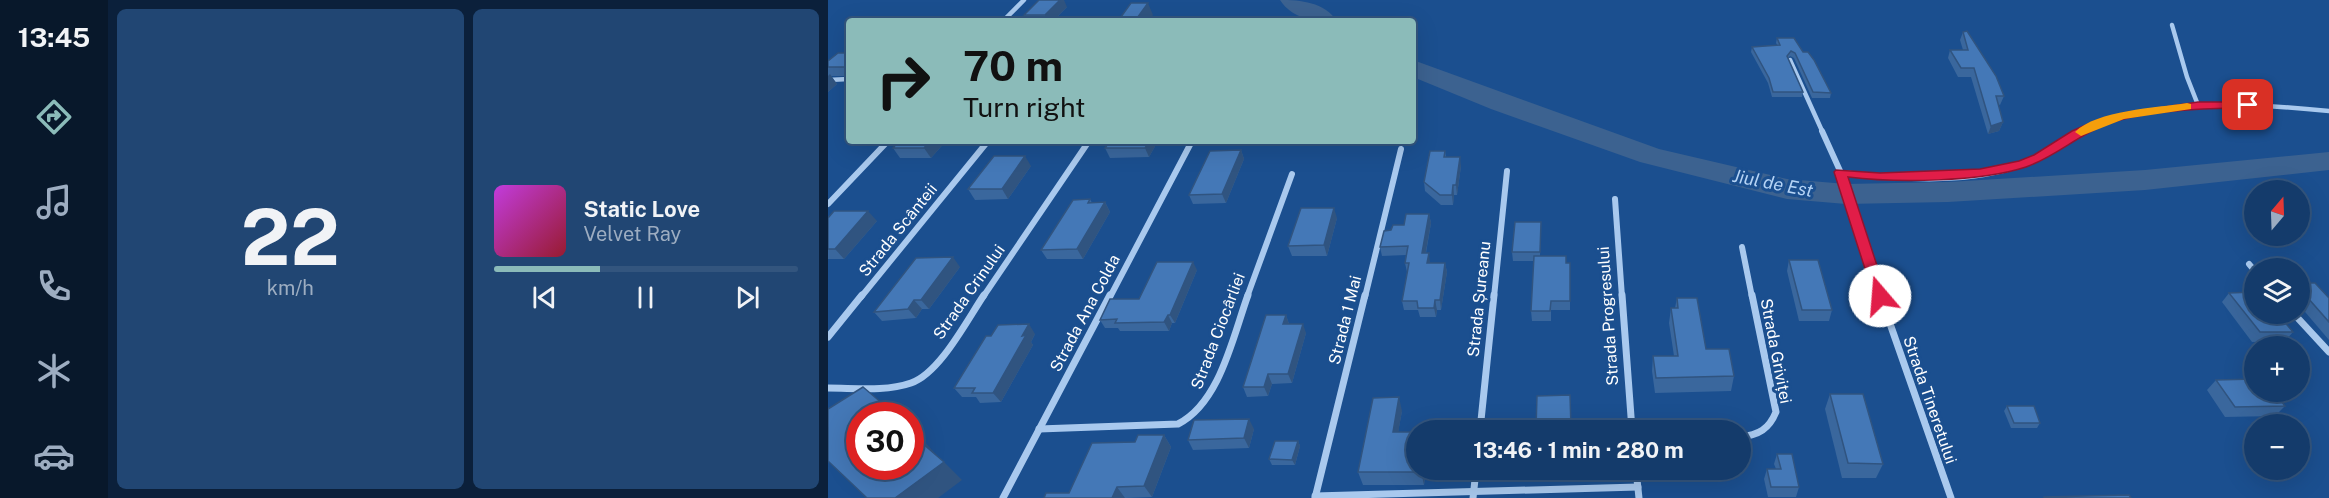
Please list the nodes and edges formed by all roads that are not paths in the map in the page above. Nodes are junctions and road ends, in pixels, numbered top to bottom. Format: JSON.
{"nodes":[{"id":1,"x":1024,"y":0,"type":"edge"},
{"id":2,"x":1005,"y":18,"type":"edge"},
{"id":3,"x":2172,"y":25,"type":"dead end"},
{"id":4,"x":1790,"y":60,"type":"edge"},
{"id":5,"x":846,"y":79,"type":"edge"},
{"id":6,"x":828,"y":80,"type":"edge"},
{"id":7,"x":2198,"y":105,"type":"junction"},
{"id":8,"x":2329,"y":111,"type":"edge"},
{"id":9,"x":885,"y":144,"type":"edge"},
{"id":10,"x":986,"y":144,"type":"edge"},
{"id":11,"x":1087,"y":144,"type":"edge"},
{"id":12,"x":1190,"y":144,"type":"edge"},
{"id":13,"x":1401,"y":149,"type":"dead end"},
{"id":14,"x":1507,"y":171,"type":"dead end"},
{"id":15,"x":1840,"y":172,"type":"junction"},
{"id":16,"x":1292,"y":174,"type":"dead end"},
{"id":17,"x":1615,"y":200,"type":"dead end"},
{"id":18,"x":828,"y":204,"type":"edge"},
{"id":19,"x":1742,"y":247,"type":"dead end"},
{"id":20,"x":2303,"y":324,"type":"edge"},
{"id":21,"x":828,"y":337,"type":"edge"},
{"id":22,"x":2329,"y":352,"type":"edge"},
{"id":23,"x":828,"y":388,"type":"edge"},
{"id":24,"x":1481,"y":420,"type":"edge"},
{"id":25,"x":1631,"y":420,"type":"edge"},
{"id":26,"x":1039,"y":429,"type":"junction"},
{"id":27,"x":1751,"y":435,"type":"edge"},
{"id":28,"x":1475,"y":480,"type":"edge"},
{"id":29,"x":1637,"y":480,"type":"edge"},
{"id":30,"x":1638,"y":487,"type":"junction"},
{"id":31,"x":1473,"y":495,"type":"edge"},
{"id":32,"x":1315,"y":497,"type":"edge"},
{"id":33,"x":1003,"y":498,"type":"edge"},
{"id":34,"x":1639,"y":498,"type":"edge"},
{"id":35,"x":1951,"y":498,"type":"edge"}],
"edges":[{"from":1,"to":2,"type":"street"},
{"from":3,"to":7,"type":"street"},
{"from":4,"to":15,"type":"street","name":"Strada Tineretului"},
{"from":5,"to":6,"type":"street"},
{"from":7,"to":8,"type":"street"},
{"from":7,"to":15,"type":"street"},
{"from":9,"to":18,"type":"street"},
{"from":10,"to":21,"type":"street","name":"Strada Scânteii"},
{"from":11,"to":23,"type":"street","name":"Strada Crinului"},
{"from":12,"to":26,"type":"street","name":"Strada Ana Colda"},
{"from":13,"to":32,"type":"street","name":"Strada 1 Mai"},
{"from":14,"to":24,"type":"street","name":"Strada Șureanu"},
{"from":15,"to":35,"type":"street","name":"Strada Tineretului"},
{"from":16,"to":26,"type":"street","name":"Strada Ciocârliei"},
{"from":17,"to":25,"type":"street","name":"Strada Progresului"},
{"from":19,"to":27,"type":"street","name":"Strada Griviței"},
{"from":20,"to":22,"type":"street"},
{"from":26,"to":33,"type":"street","name":"Strada Ana Colda"},
{"from":28,"to":31,"type":"street"},
{"from":29,"to":30,"type":"street"},
{"from":30,"to":31,"type":"street"},
{"from":30,"to":34,"type":"street"},
{"from":31,"to":32,"type":"street"}]}
